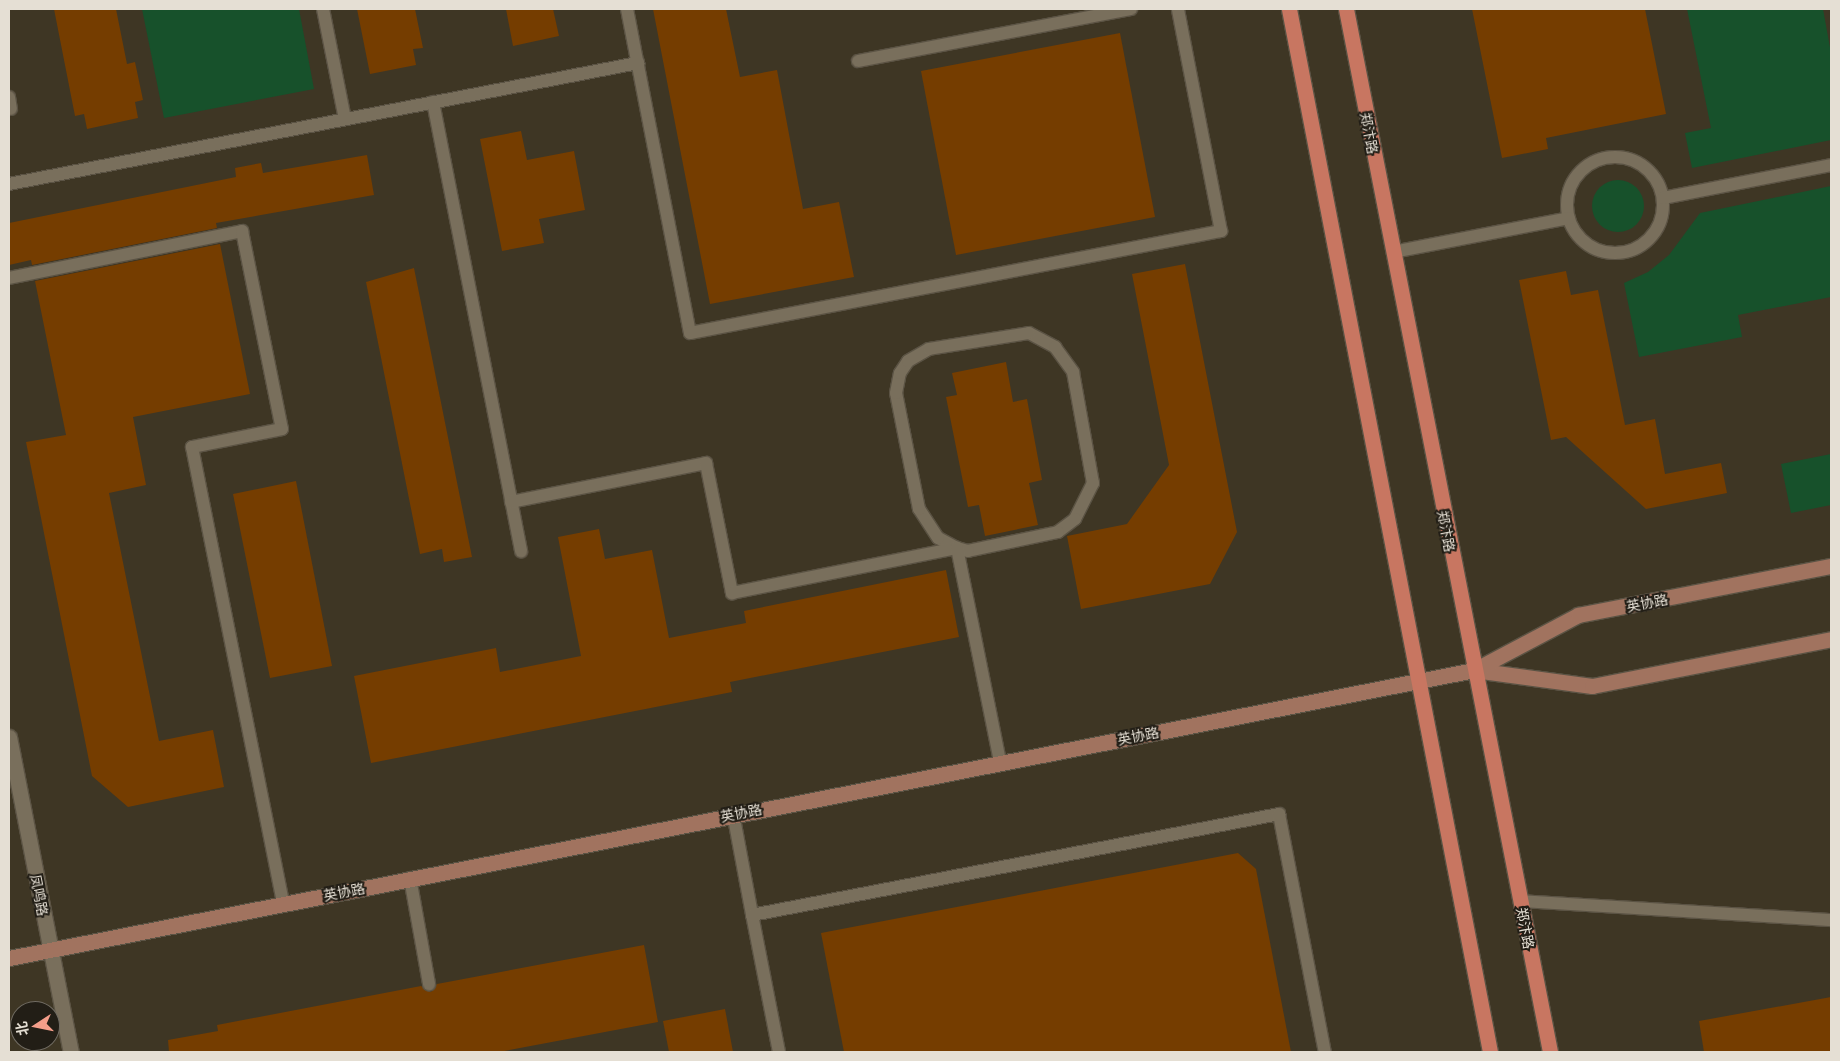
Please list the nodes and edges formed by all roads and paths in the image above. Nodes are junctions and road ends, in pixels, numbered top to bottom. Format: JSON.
{"nodes":[{"id":1,"x":322,"y":9,"type":"edge"},
{"id":2,"x":627,"y":9,"type":"edge"},
{"id":3,"x":1131,"y":9,"type":"edge"},
{"id":4,"x":1178,"y":9,"type":"edge"},
{"id":5,"x":1289,"y":9,"type":"edge"},
{"id":6,"x":1346,"y":9,"type":"edge"},
{"id":7,"x":858,"y":61,"type":"dead end"},
{"id":8,"x":638,"y":63,"type":"junction"},
{"id":9,"x":433,"y":102,"type":"junction"},
{"id":10,"x":345,"y":119,"type":"junction"},
{"id":11,"x":1831,"y":165,"type":"edge"},
{"id":12,"x":9,"y":184,"type":"edge"},
{"id":13,"x":1663,"y":198,"type":"junction"},
{"id":14,"x":1569,"y":218,"type":"junction"},
{"id":15,"x":1393,"y":252,"type":"junction"},
{"id":16,"x":9,"y":278,"type":"edge"},
{"id":17,"x":511,"y":502,"type":"junction"},
{"id":18,"x":957,"y":548,"type":"junction"},
{"id":19,"x":521,"y":551,"type":"dead end"},
{"id":20,"x":1831,"y":566,"type":"edge"},
{"id":21,"x":1831,"y":639,"type":"edge"},
{"id":22,"x":1474,"y":670,"type":"junction"},
{"id":23,"x":1418,"y":680,"type":"junction"},
{"id":24,"x":9,"y":737,"type":"edge"},
{"id":25,"x":1000,"y":761,"type":"junction"},
{"id":26,"x":733,"y":813,"type":"junction"},
{"id":27,"x":410,"y":878,"type":"junction"},
{"id":28,"x":1520,"y":901,"type":"junction"},
{"id":29,"x":283,"y":903,"type":"junction"},
{"id":30,"x":752,"y":915,"type":"junction"},
{"id":31,"x":1831,"y":920,"type":"edge"},
{"id":32,"x":51,"y":950,"type":"junction"},
{"id":33,"x":9,"y":958,"type":"edge"},
{"id":34,"x":429,"y":984,"type":"dead end"},
{"id":35,"x":71,"y":1052,"type":"edge"},
{"id":36,"x":779,"y":1052,"type":"edge"},
{"id":37,"x":1325,"y":1052,"type":"edge"},
{"id":38,"x":1490,"y":1052,"type":"edge"},
{"id":39,"x":1550,"y":1052,"type":"edge"}],
"edges":[{"from":1,"to":10,"type":"lane"},
{"from":2,"to":8,"type":"lane"},
{"from":3,"to":7,"type":"lane"},
{"from":4,"to":8,"type":"lane"},
{"from":5,"to":23,"type":"main road"},
{"from":6,"to":15,"type":"main road","name":"郑汴路"},
{"from":8,"to":9,"type":"lane"},
{"from":9,"to":10,"type":"lane"},
{"from":9,"to":17,"type":"lane"},
{"from":10,"to":12,"type":"lane"},
{"from":11,"to":13,"type":"lane"},
{"from":13,"to":14,"type":"lane"},
{"from":13,"to":14,"type":"lane"},
{"from":14,"to":15,"type":"lane"},
{"from":15,"to":22,"type":"main road","name":"郑汴路"},
{"from":16,"to":29,"type":"lane"},
{"from":17,"to":18,"type":"lane"},
{"from":17,"to":19,"type":"lane"},
{"from":18,"to":18,"type":"lane"},
{"from":18,"to":25,"type":"lane"},
{"from":20,"to":22,"type":"street","name":"英协路"},
{"from":21,"to":22,"type":"street","name":"英协路"},
{"from":22,"to":23,"type":"street","name":"英协路"},
{"from":22,"to":28,"type":"main road","name":"郑汴路"},
{"from":23,"to":25,"type":"street","name":"英协路"},
{"from":23,"to":38,"type":"main road"},
{"from":24,"to":32,"type":"street","name":"凤鸣路"},
{"from":25,"to":26,"type":"street","name":"英协路"},
{"from":26,"to":27,"type":"street","name":"英协路"},
{"from":26,"to":30,"type":"lane"},
{"from":27,"to":29,"type":"street","name":"英协路"},
{"from":27,"to":34,"type":"lane"},
{"from":28,"to":31,"type":"lane"},
{"from":28,"to":39,"type":"main road","name":"郑汴路"},
{"from":29,"to":32,"type":"street","name":"英协路"},
{"from":30,"to":36,"type":"lane"},
{"from":30,"to":37,"type":"lane"},
{"from":32,"to":33,"type":"street","name":"英协路"},
{"from":32,"to":35,"type":"street","name":"凤鸣路"}]}
